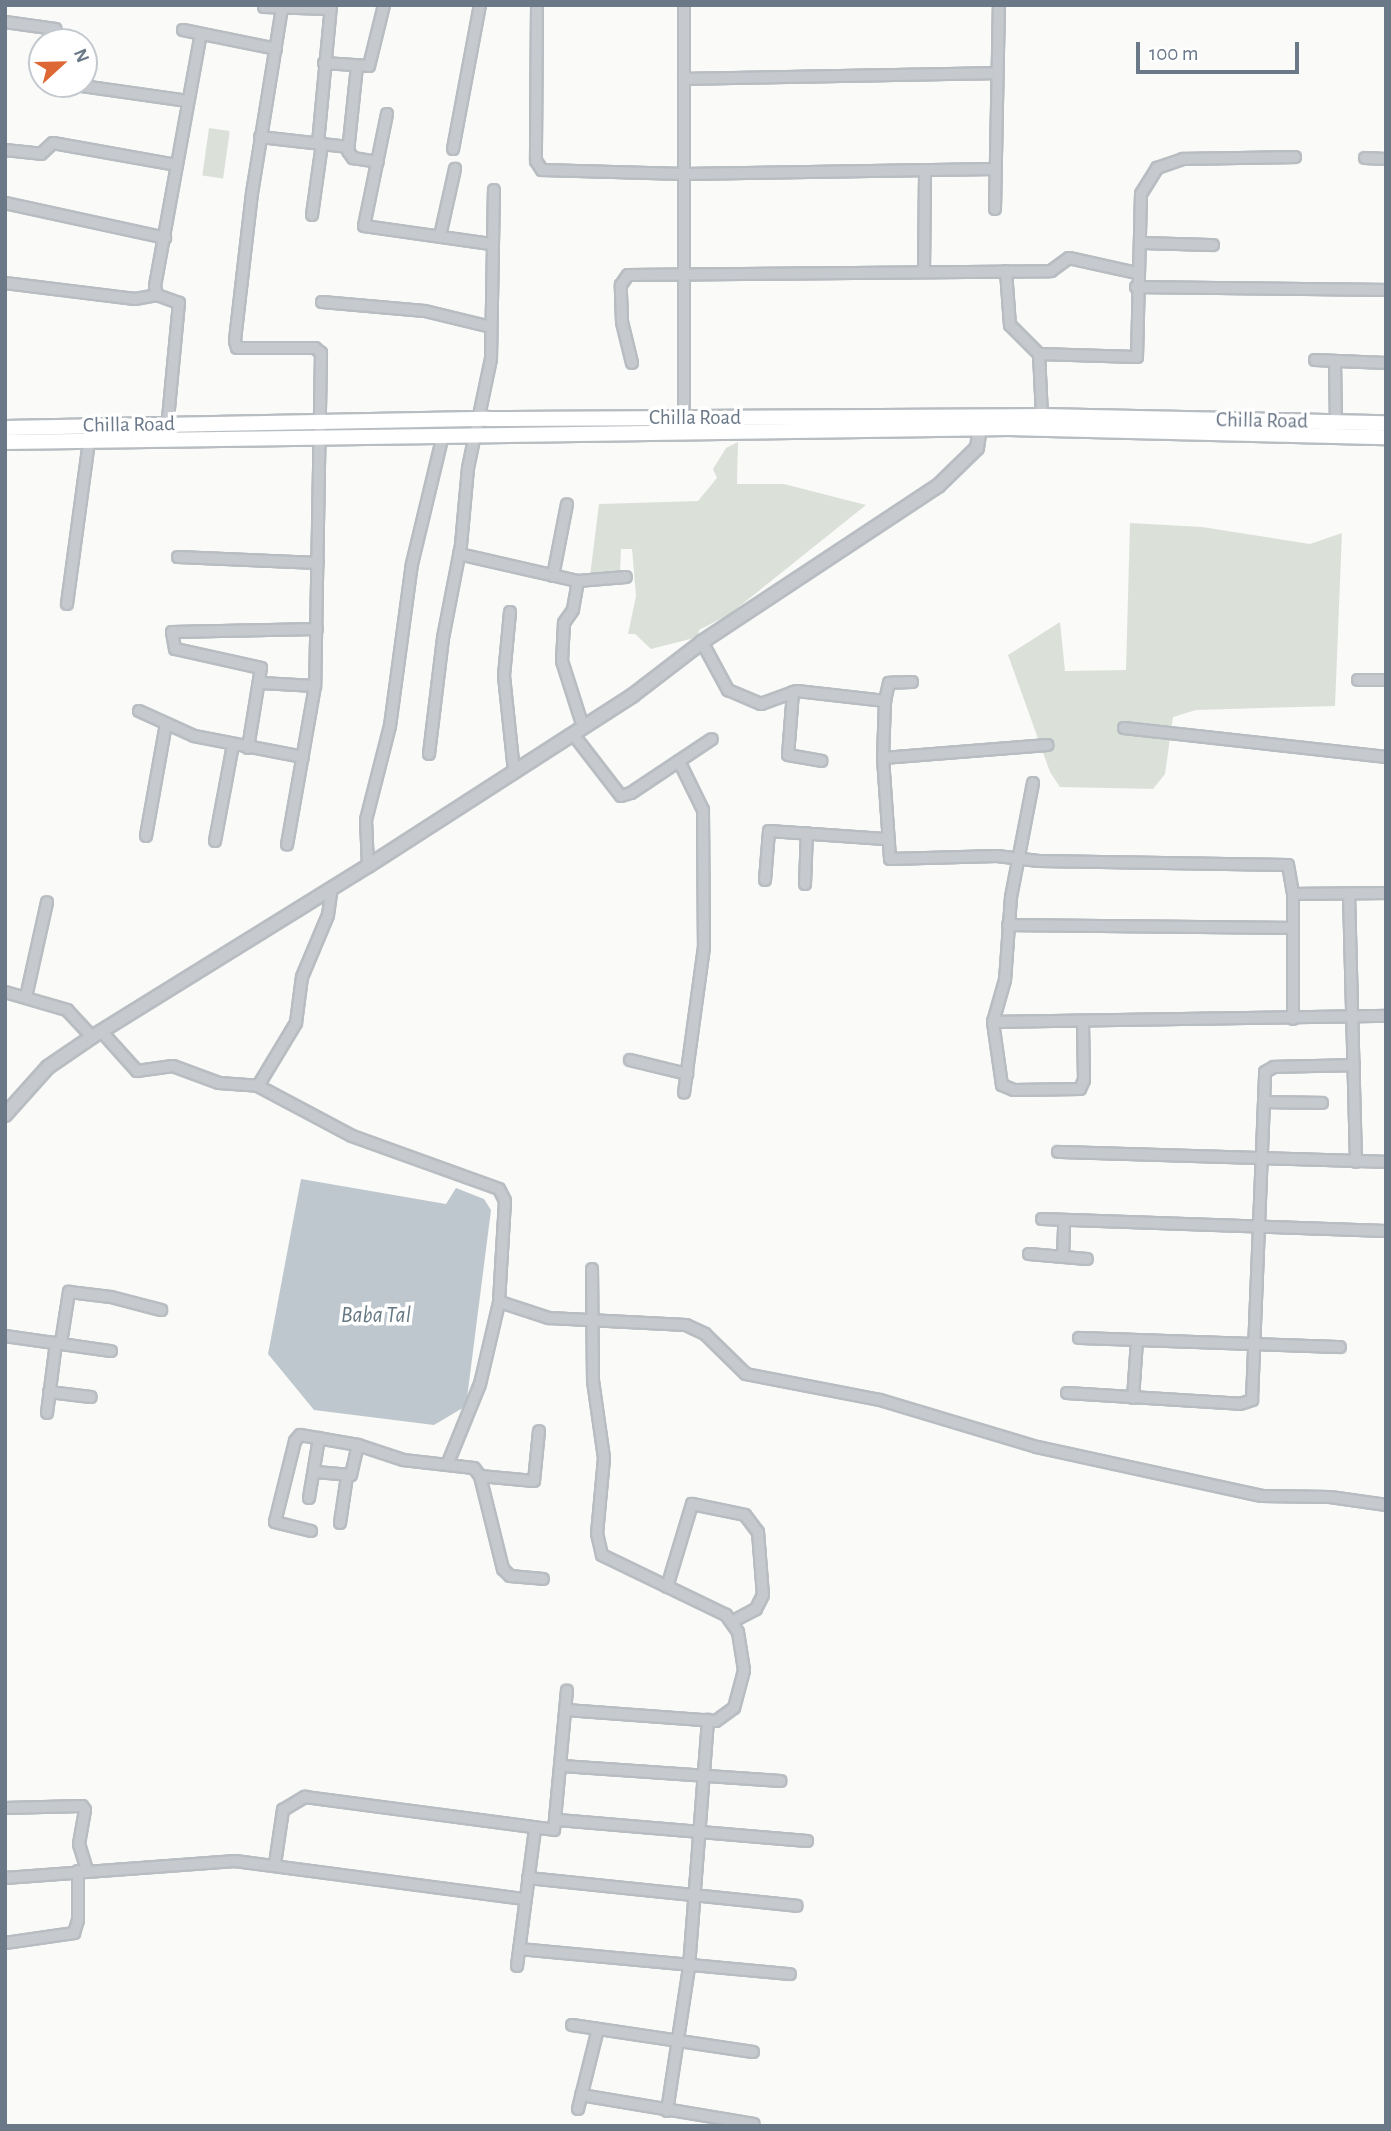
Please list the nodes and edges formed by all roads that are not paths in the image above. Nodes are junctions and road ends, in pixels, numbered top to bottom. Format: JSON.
{"nodes":[{"id":1,"x":384,"y":5,"type":"edge"},
{"id":2,"x":480,"y":5,"type":"edge"},
{"id":3,"x":537,"y":5,"type":"edge"},
{"id":4,"x":684,"y":5,"type":"edge"},
{"id":5,"x":999,"y":5,"type":"edge"},
{"id":6,"x":264,"y":7,"type":"dead end"},
{"id":7,"x":331,"y":7,"type":"edge"},
{"id":8,"x":282,"y":8,"type":"junction"},
{"id":9,"x":5,"y":22,"type":"edge"},
{"id":10,"x":49,"y":28,"type":"edge"},
{"id":11,"x":183,"y":30,"type":"dead end"},
{"id":12,"x":201,"y":34,"type":"junction"},
{"id":13,"x":276,"y":49,"type":"junction"},
{"id":14,"x":324,"y":63,"type":"junction"},
{"id":15,"x":357,"y":66,"type":"junction"},
{"id":16,"x":997,"y":73,"type":"junction"},
{"id":17,"x":684,"y":79,"type":"junction"},
{"id":18,"x":98,"y":88,"type":"edge"},
{"id":19,"x":188,"y":101,"type":"junction"},
{"id":20,"x":387,"y":114,"type":"dead end"},
{"id":21,"x":260,"y":137,"type":"junction"},
{"id":22,"x":320,"y":144,"type":"junction"},
{"id":23,"x":348,"y":146,"type":"junction"},
{"id":24,"x":453,"y":149,"type":"dead end"},
{"id":25,"x":5,"y":150,"type":"edge"},
{"id":26,"x":1296,"y":157,"type":"dead end"},
{"id":27,"x":1365,"y":158,"type":"dead end"},
{"id":28,"x":1386,"y":159,"type":"edge"},
{"id":29,"x":378,"y":162,"type":"junction"},
{"id":30,"x":177,"y":165,"type":"junction"},
{"id":31,"x":455,"y":169,"type":"dead end"},
{"id":32,"x":995,"y":169,"type":"junction"},
{"id":33,"x":925,"y":170,"type":"junction"},
{"id":34,"x":684,"y":174,"type":"junction"},
{"id":35,"x":494,"y":190,"type":"dead end"},
{"id":36,"x":5,"y":203,"type":"edge"},
{"id":37,"x":995,"y":209,"type":"dead end"},
{"id":38,"x":312,"y":215,"type":"dead end"},
{"id":39,"x":440,"y":236,"type":"junction"},
{"id":40,"x":164,"y":237,"type":"junction"},
{"id":41,"x":1140,"y":243,"type":"junction"},
{"id":42,"x":491,"y":244,"type":"junction"},
{"id":43,"x":1213,"y":245,"type":"dead end"},
{"id":44,"x":924,"y":271,"type":"junction"},
{"id":45,"x":1006,"y":271,"type":"junction"},
{"id":46,"x":1137,"y":273,"type":"junction"},
{"id":47,"x":684,"y":275,"type":"junction"},
{"id":48,"x":5,"y":283,"type":"edge"},
{"id":49,"x":1136,"y":287,"type":"junction"},
{"id":50,"x":1386,"y":290,"type":"edge"},
{"id":51,"x":157,"y":295,"type":"junction"},
{"id":52,"x":322,"y":302,"type":"dead end"},
{"id":53,"x":491,"y":327,"type":"junction"},
{"id":54,"x":1039,"y":354,"type":"junction"},
{"id":55,"x":1315,"y":360,"type":"dead end"},
{"id":56,"x":1335,"y":362,"type":"junction"},
{"id":57,"x":632,"y":363,"type":"dead end"},
{"id":58,"x":1386,"y":363,"type":"edge"},
{"id":59,"x":1042,"y":416,"type":"junction"},
{"id":60,"x":481,"y":419,"type":"junction"},
{"id":61,"x":319,"y":421,"type":"junction"},
{"id":62,"x":1336,"y":422,"type":"junction"},
{"id":63,"x":981,"y":423,"type":"junction"},
{"id":64,"x":1386,"y":423,"type":"edge"},
{"id":65,"x":167,"y":424,"type":"junction"},
{"id":66,"x":684,"y":425,"type":"junction"},
{"id":67,"x":1136,"y":426,"type":"junction"},
{"id":68,"x":5,"y":428,"type":"edge"},
{"id":69,"x":443,"y":435,"type":"junction"},
{"id":70,"x":475,"y":435,"type":"junction"},
{"id":71,"x":320,"y":437,"type":"junction"},
{"id":72,"x":1386,"y":438,"type":"edge"},
{"id":73,"x":166,"y":440,"type":"junction"},
{"id":74,"x":89,"y":441,"type":"junction"},
{"id":75,"x":5,"y":442,"type":"edge"},
{"id":76,"x":567,"y":504,"type":"dead end"},
{"id":77,"x":459,"y":554,"type":"junction"},
{"id":78,"x":178,"y":556,"type":"dead end"},
{"id":79,"x":318,"y":563,"type":"junction"},
{"id":80,"x":553,"y":576,"type":"junction"},
{"id":81,"x":626,"y":577,"type":"dead end"},
{"id":82,"x":578,"y":581,"type":"junction"},
{"id":83,"x":67,"y":604,"type":"dead end"},
{"id":84,"x":510,"y":612,"type":"dead end"},
{"id":85,"x":317,"y":629,"type":"junction"},
{"id":86,"x":702,"y":642,"type":"junction"},
{"id":87,"x":1357,"y":680,"type":"dead end"},
{"id":88,"x":1386,"y":680,"type":"edge"},
{"id":89,"x":912,"y":682,"type":"dead end"},
{"id":90,"x":261,"y":683,"type":"junction"},
{"id":91,"x":315,"y":686,"type":"junction"},
{"id":92,"x":793,"y":692,"type":"junction"},
{"id":93,"x":885,"y":701,"type":"junction"},
{"id":94,"x":139,"y":711,"type":"dead end"},
{"id":95,"x":166,"y":724,"type":"junction"},
{"id":96,"x":1124,"y":728,"type":"dead end"},
{"id":97,"x":578,"y":730,"type":"junction"},
{"id":98,"x":712,"y":739,"type":"dead end"},
{"id":99,"x":233,"y":745,"type":"junction"},
{"id":100,"x":1047,"y":745,"type":"dead end"},
{"id":101,"x":248,"y":748,"type":"junction"},
{"id":102,"x":429,"y":754,"type":"dead end"},
{"id":103,"x":303,"y":757,"type":"junction"},
{"id":104,"x":1386,"y":757,"type":"edge"},
{"id":105,"x":883,"y":758,"type":"junction"},
{"id":106,"x":679,"y":761,"type":"junction"},
{"id":107,"x":821,"y":761,"type":"dead end"},
{"id":108,"x":514,"y":771,"type":"junction"},
{"id":109,"x":1033,"y":783,"type":"dead end"},
{"id":110,"x":807,"y":833,"type":"junction"},
{"id":111,"x":146,"y":836,"type":"dead end"},
{"id":112,"x":886,"y":839,"type":"junction"},
{"id":113,"x":215,"y":841,"type":"dead end"},
{"id":114,"x":287,"y":845,"type":"dead end"},
{"id":115,"x":1018,"y":859,"type":"junction"},
{"id":116,"x":368,"y":866,"type":"junction"},
{"id":117,"x":765,"y":880,"type":"dead end"},
{"id":118,"x":805,"y":884,"type":"dead end"},
{"id":119,"x":332,"y":888,"type":"junction"},
{"id":120,"x":1293,"y":894,"type":"junction"},
{"id":121,"x":1349,"y":894,"type":"junction"},
{"id":122,"x":1386,"y":894,"type":"edge"},
{"id":123,"x":47,"y":902,"type":"dead end"},
{"id":124,"x":1008,"y":926,"type":"junction"},
{"id":125,"x":1293,"y":928,"type":"junction"},
{"id":126,"x":5,"y":992,"type":"edge"},
{"id":127,"x":26,"y":997,"type":"junction"},
{"id":128,"x":1386,"y":1016,"type":"edge"},
{"id":129,"x":1353,"y":1017,"type":"junction"},
{"id":130,"x":1293,"y":1019,"type":"junction"},
{"id":131,"x":1083,"y":1021,"type":"junction"},
{"id":132,"x":993,"y":1022,"type":"junction"},
{"id":133,"x":97,"y":1034,"type":"junction"},
{"id":134,"x":630,"y":1060,"type":"dead end"},
{"id":135,"x":1354,"y":1065,"type":"junction"},
{"id":136,"x":687,"y":1074,"type":"junction"},
{"id":137,"x":258,"y":1086,"type":"junction"},
{"id":138,"x":684,"y":1093,"type":"dead end"},
{"id":139,"x":1264,"y":1102,"type":"junction"},
{"id":140,"x":1322,"y":1103,"type":"dead end"},
{"id":141,"x":5,"y":1115,"type":"edge"},
{"id":142,"x":1058,"y":1152,"type":"dead end"},
{"id":143,"x":1261,"y":1157,"type":"junction"},
{"id":144,"x":1356,"y":1162,"type":"junction"},
{"id":145,"x":1386,"y":1163,"type":"edge"},
{"id":146,"x":1042,"y":1219,"type":"dead end"},
{"id":147,"x":1064,"y":1220,"type":"junction"},
{"id":148,"x":1258,"y":1226,"type":"junction"},
{"id":149,"x":1386,"y":1231,"type":"edge"},
{"id":150,"x":1029,"y":1254,"type":"dead end"},
{"id":151,"x":1063,"y":1256,"type":"junction"},
{"id":152,"x":1087,"y":1259,"type":"dead end"},
{"id":153,"x":592,"y":1269,"type":"dead end"},
{"id":154,"x":499,"y":1302,"type":"junction"},
{"id":155,"x":162,"y":1310,"type":"dead end"},
{"id":156,"x":593,"y":1320,"type":"junction"},
{"id":157,"x":5,"y":1336,"type":"edge"},
{"id":158,"x":1079,"y":1338,"type":"dead end"},
{"id":159,"x":1136,"y":1341,"type":"junction"},
{"id":160,"x":58,"y":1343,"type":"junction"},
{"id":161,"x":1256,"y":1345,"type":"junction"},
{"id":162,"x":1340,"y":1347,"type":"dead end"},
{"id":163,"x":111,"y":1351,"type":"dead end"},
{"id":164,"x":49,"y":1392,"type":"junction"},
{"id":165,"x":1067,"y":1393,"type":"dead end"},
{"id":166,"x":91,"y":1397,"type":"dead end"},
{"id":167,"x":1133,"y":1398,"type":"junction"},
{"id":168,"x":47,"y":1413,"type":"dead end"},
{"id":169,"x":539,"y":1431,"type":"dead end"},
{"id":170,"x":320,"y":1438,"type":"junction"},
{"id":171,"x":358,"y":1445,"type":"junction"},
{"id":172,"x":448,"y":1463,"type":"junction"},
{"id":173,"x":316,"y":1472,"type":"junction"},
{"id":174,"x":347,"y":1476,"type":"junction"},
{"id":175,"x":480,"y":1476,"type":"junction"},
{"id":176,"x":309,"y":1498,"type":"dead end"},
{"id":177,"x":1386,"y":1505,"type":"edge"},
{"id":178,"x":340,"y":1523,"type":"dead end"},
{"id":179,"x":311,"y":1531,"type":"dead end"},
{"id":180,"x":543,"y":1579,"type":"dead end"},
{"id":181,"x":667,"y":1587,"type":"junction"},
{"id":182,"x":733,"y":1621,"type":"junction"},
{"id":183,"x":567,"y":1691,"type":"dead end"},
{"id":184,"x":566,"y":1710,"type":"junction"},
{"id":185,"x":708,"y":1720,"type":"junction"},
{"id":186,"x":562,"y":1766,"type":"junction"},
{"id":187,"x":704,"y":1776,"type":"junction"},
{"id":188,"x":780,"y":1781,"type":"dead end"},
{"id":189,"x":5,"y":1808,"type":"edge"},
{"id":190,"x":558,"y":1820,"type":"junction"},
{"id":191,"x":535,"y":1830,"type":"junction"},
{"id":192,"x":699,"y":1832,"type":"junction"},
{"id":193,"x":807,"y":1841,"type":"dead end"},
{"id":194,"x":275,"y":1864,"type":"junction"},
{"id":195,"x":82,"y":1871,"type":"junction"},
{"id":196,"x":5,"y":1878,"type":"edge"},
{"id":197,"x":528,"y":1878,"type":"junction"},
{"id":198,"x":694,"y":1898,"type":"junction"},
{"id":199,"x":526,"y":1899,"type":"junction"},
{"id":200,"x":797,"y":1906,"type":"dead end"},
{"id":201,"x":5,"y":1943,"type":"edge"},
{"id":202,"x":519,"y":1949,"type":"junction"},
{"id":203,"x":517,"y":1966,"type":"dead end"},
{"id":204,"x":689,"y":1967,"type":"junction"},
{"id":205,"x":790,"y":1974,"type":"dead end"},
{"id":206,"x":572,"y":2025,"type":"dead end"},
{"id":207,"x":598,"y":2029,"type":"junction"},
{"id":208,"x":678,"y":2042,"type":"junction"},
{"id":209,"x":753,"y":2052,"type":"dead end"},
{"id":210,"x":581,"y":2095,"type":"junction"},
{"id":211,"x":578,"y":2109,"type":"dead end"},
{"id":212,"x":667,"y":2111,"type":"junction"},
{"id":213,"x":754,"y":2124,"type":"edge"}],
"edges":[{"from":1,"to":15,"type":"street"},
{"from":2,"to":24,"type":"street"},
{"from":3,"to":34,"type":"street"},
{"from":4,"to":17,"type":"street"},
{"from":5,"to":16,"type":"street"},
{"from":6,"to":8,"type":"street"},
{"from":7,"to":8,"type":"street"},
{"from":7,"to":14,"type":"street"},
{"from":8,"to":13,"type":"street"},
{"from":9,"to":10,"type":"street"},
{"from":11,"to":12,"type":"street"},
{"from":12,"to":13,"type":"street"},
{"from":12,"to":19,"type":"street"},
{"from":13,"to":21,"type":"street"},
{"from":14,"to":15,"type":"street"},
{"from":14,"to":22,"type":"street"},
{"from":15,"to":23,"type":"street"},
{"from":16,"to":17,"type":"street"},
{"from":16,"to":32,"type":"street"},
{"from":17,"to":34,"type":"street"},
{"from":18,"to":19,"type":"street"},
{"from":19,"to":30,"type":"street"},
{"from":20,"to":29,"type":"street"},
{"from":21,"to":22,"type":"street"},
{"from":21,"to":61,"type":"street"},
{"from":22,"to":23,"type":"street"},
{"from":22,"to":38,"type":"street"},
{"from":23,"to":29,"type":"street"},
{"from":25,"to":30,"type":"street"},
{"from":26,"to":41,"type":"street"},
{"from":27,"to":28,"type":"street"},
{"from":29,"to":39,"type":"street"},
{"from":30,"to":40,"type":"street"},
{"from":31,"to":39,"type":"street"},
{"from":32,"to":33,"type":"street"},
{"from":32,"to":37,"type":"street"},
{"from":33,"to":34,"type":"street"},
{"from":33,"to":44,"type":"street"},
{"from":34,"to":47,"type":"street"},
{"from":35,"to":42,"type":"street"},
{"from":36,"to":40,"type":"street"},
{"from":39,"to":42,"type":"street"},
{"from":40,"to":51,"type":"street"},
{"from":41,"to":43,"type":"street"},
{"from":41,"to":46,"type":"street"},
{"from":42,"to":53,"type":"street"},
{"from":44,"to":45,"type":"street"},
{"from":44,"to":47,"type":"street"},
{"from":45,"to":46,"type":"street"},
{"from":45,"to":54,"type":"street"},
{"from":46,"to":49,"type":"street"},
{"from":47,"to":57,"type":"street"},
{"from":47,"to":66,"type":"street"},
{"from":48,"to":51,"type":"street"},
{"from":49,"to":50,"type":"street"},
{"from":49,"to":54,"type":"street"},
{"from":51,"to":65,"type":"street"},
{"from":52,"to":53,"type":"street"},
{"from":53,"to":60,"type":"street"},
{"from":54,"to":59,"type":"street"},
{"from":55,"to":56,"type":"street"},
{"from":56,"to":58,"type":"street"},
{"from":56,"to":62,"type":"street"},
{"from":59,"to":63,"type":"main road","name":"Chilla Road"},
{"from":59,"to":67,"type":"main road","name":"Chilla Road"},
{"from":60,"to":61,"type":"main road","name":"Chilla Road"},
{"from":60,"to":66,"type":"main road","name":"Chilla Road"},
{"from":60,"to":70,"type":"street"},
{"from":61,"to":65,"type":"main road","name":"Chilla Road"},
{"from":61,"to":71,"type":"street"},
{"from":62,"to":64,"type":"main road","name":"Chilla Road"},
{"from":62,"to":67,"type":"main road","name":"Chilla Road"},
{"from":63,"to":66,"type":"main road","name":"Chilla Road"},
{"from":63,"to":67,"type":"main road"},
{"from":63,"to":86,"type":"street"},
{"from":65,"to":68,"type":"main road","name":"Chilla Road"},
{"from":65,"to":73,"type":"street"},
{"from":66,"to":70,"type":"main road"},
{"from":67,"to":72,"type":"main road"},
{"from":69,"to":70,"type":"main road"},
{"from":69,"to":71,"type":"main road"},
{"from":69,"to":116,"type":"street"},
{"from":70,"to":77,"type":"street"},
{"from":71,"to":73,"type":"main road"},
{"from":71,"to":79,"type":"street"},
{"from":73,"to":74,"type":"main road"},
{"from":74,"to":75,"type":"main road"},
{"from":74,"to":83,"type":"street"},
{"from":76,"to":80,"type":"street"},
{"from":77,"to":80,"type":"street"},
{"from":77,"to":102,"type":"street"},
{"from":78,"to":79,"type":"street"},
{"from":79,"to":85,"type":"street"},
{"from":80,"to":82,"type":"street"},
{"from":81,"to":82,"type":"street"},
{"from":82,"to":97,"type":"street"},
{"from":84,"to":108,"type":"street"},
{"from":85,"to":90,"type":"street"},
{"from":85,"to":91,"type":"street"},
{"from":86,"to":92,"type":"street"},
{"from":86,"to":97,"type":"street"},
{"from":87,"to":88,"type":"street"},
{"from":89,"to":93,"type":"street"},
{"from":90,"to":91,"type":"street"},
{"from":90,"to":101,"type":"street"},
{"from":91,"to":103,"type":"street"},
{"from":92,"to":93,"type":"street"},
{"from":92,"to":107,"type":"street"},
{"from":93,"to":105,"type":"street"},
{"from":94,"to":95,"type":"street"},
{"from":95,"to":99,"type":"street"},
{"from":95,"to":111,"type":"street"},
{"from":96,"to":104,"type":"street"},
{"from":97,"to":106,"type":"street"},
{"from":97,"to":108,"type":"street"},
{"from":98,"to":106,"type":"street"},
{"from":99,"to":101,"type":"street"},
{"from":99,"to":113,"type":"street"},
{"from":100,"to":105,"type":"street"},
{"from":101,"to":103,"type":"street"},
{"from":103,"to":114,"type":"street"},
{"from":105,"to":112,"type":"street"},
{"from":106,"to":136,"type":"street"},
{"from":108,"to":116,"type":"street"},
{"from":109,"to":115,"type":"street"},
{"from":110,"to":112,"type":"street"},
{"from":110,"to":117,"type":"street"},
{"from":110,"to":118,"type":"street"},
{"from":112,"to":115,"type":"street"},
{"from":115,"to":120,"type":"street"},
{"from":115,"to":124,"type":"street"},
{"from":116,"to":119,"type":"street"},
{"from":119,"to":133,"type":"street"},
{"from":119,"to":137,"type":"street"},
{"from":120,"to":121,"type":"street"},
{"from":120,"to":125,"type":"street"},
{"from":121,"to":122,"type":"street"},
{"from":121,"to":129,"type":"street"},
{"from":123,"to":127,"type":"street"},
{"from":124,"to":125,"type":"street"},
{"from":124,"to":132,"type":"street"},
{"from":125,"to":130,"type":"street"},
{"from":126,"to":127,"type":"street"},
{"from":127,"to":133,"type":"street"},
{"from":128,"to":129,"type":"street"},
{"from":129,"to":130,"type":"street"},
{"from":129,"to":135,"type":"street"},
{"from":130,"to":131,"type":"street"},
{"from":131,"to":132,"type":"street"},
{"from":131,"to":132,"type":"street"},
{"from":133,"to":137,"type":"street"},
{"from":133,"to":141,"type":"street"},
{"from":134,"to":136,"type":"street"},
{"from":135,"to":139,"type":"street"},
{"from":135,"to":144,"type":"street"},
{"from":136,"to":138,"type":"street"},
{"from":137,"to":154,"type":"street"},
{"from":139,"to":140,"type":"street"},
{"from":139,"to":143,"type":"street"},
{"from":142,"to":143,"type":"street"},
{"from":143,"to":144,"type":"street"},
{"from":143,"to":148,"type":"street"},
{"from":144,"to":145,"type":"street"},
{"from":146,"to":147,"type":"street"},
{"from":147,"to":148,"type":"street"},
{"from":147,"to":151,"type":"street"},
{"from":148,"to":149,"type":"street"},
{"from":148,"to":161,"type":"street"},
{"from":150,"to":151,"type":"street"},
{"from":151,"to":152,"type":"street"},
{"from":153,"to":156,"type":"street"},
{"from":154,"to":156,"type":"street"},
{"from":154,"to":172,"type":"street"},
{"from":155,"to":160,"type":"street"},
{"from":156,"to":177,"type":"street"},
{"from":156,"to":181,"type":"street"},
{"from":157,"to":160,"type":"street"},
{"from":158,"to":159,"type":"street"},
{"from":159,"to":161,"type":"street"},
{"from":159,"to":167,"type":"street"},
{"from":160,"to":163,"type":"street"},
{"from":160,"to":164,"type":"street"},
{"from":161,"to":162,"type":"street"},
{"from":161,"to":167,"type":"street"},
{"from":164,"to":166,"type":"street"},
{"from":164,"to":168,"type":"street"},
{"from":165,"to":167,"type":"street"},
{"from":169,"to":175,"type":"street"},
{"from":170,"to":171,"type":"street"},
{"from":170,"to":173,"type":"street"},
{"from":170,"to":179,"type":"street"},
{"from":171,"to":172,"type":"street"},
{"from":171,"to":174,"type":"street"},
{"from":172,"to":175,"type":"street"},
{"from":173,"to":174,"type":"street"},
{"from":173,"to":176,"type":"street"},
{"from":174,"to":178,"type":"street"},
{"from":175,"to":180,"type":"street"},
{"from":181,"to":182,"type":"street"},
{"from":181,"to":182,"type":"street"},
{"from":182,"to":185,"type":"street"},
{"from":183,"to":184,"type":"street"},
{"from":184,"to":185,"type":"street"},
{"from":184,"to":186,"type":"street"},
{"from":185,"to":187,"type":"street"},
{"from":186,"to":187,"type":"street"},
{"from":186,"to":190,"type":"street"},
{"from":187,"to":188,"type":"street"},
{"from":187,"to":192,"type":"street"},
{"from":189,"to":195,"type":"street"},
{"from":190,"to":191,"type":"street"},
{"from":190,"to":192,"type":"street"},
{"from":191,"to":194,"type":"street"},
{"from":191,"to":197,"type":"street"},
{"from":192,"to":193,"type":"street"},
{"from":192,"to":198,"type":"street"},
{"from":194,"to":195,"type":"street"},
{"from":194,"to":199,"type":"street"},
{"from":195,"to":196,"type":"street"},
{"from":195,"to":201,"type":"street"},
{"from":197,"to":198,"type":"street"},
{"from":197,"to":199,"type":"street"},
{"from":198,"to":200,"type":"street"},
{"from":198,"to":204,"type":"street"},
{"from":199,"to":202,"type":"street"},
{"from":202,"to":203,"type":"street"},
{"from":202,"to":204,"type":"street"},
{"from":204,"to":205,"type":"street"},
{"from":204,"to":208,"type":"street"},
{"from":206,"to":207,"type":"street"},
{"from":207,"to":208,"type":"street"},
{"from":207,"to":210,"type":"street"},
{"from":208,"to":209,"type":"street"},
{"from":208,"to":212,"type":"street"},
{"from":210,"to":211,"type":"street"},
{"from":210,"to":212,"type":"street"},
{"from":212,"to":213,"type":"street"}]}
